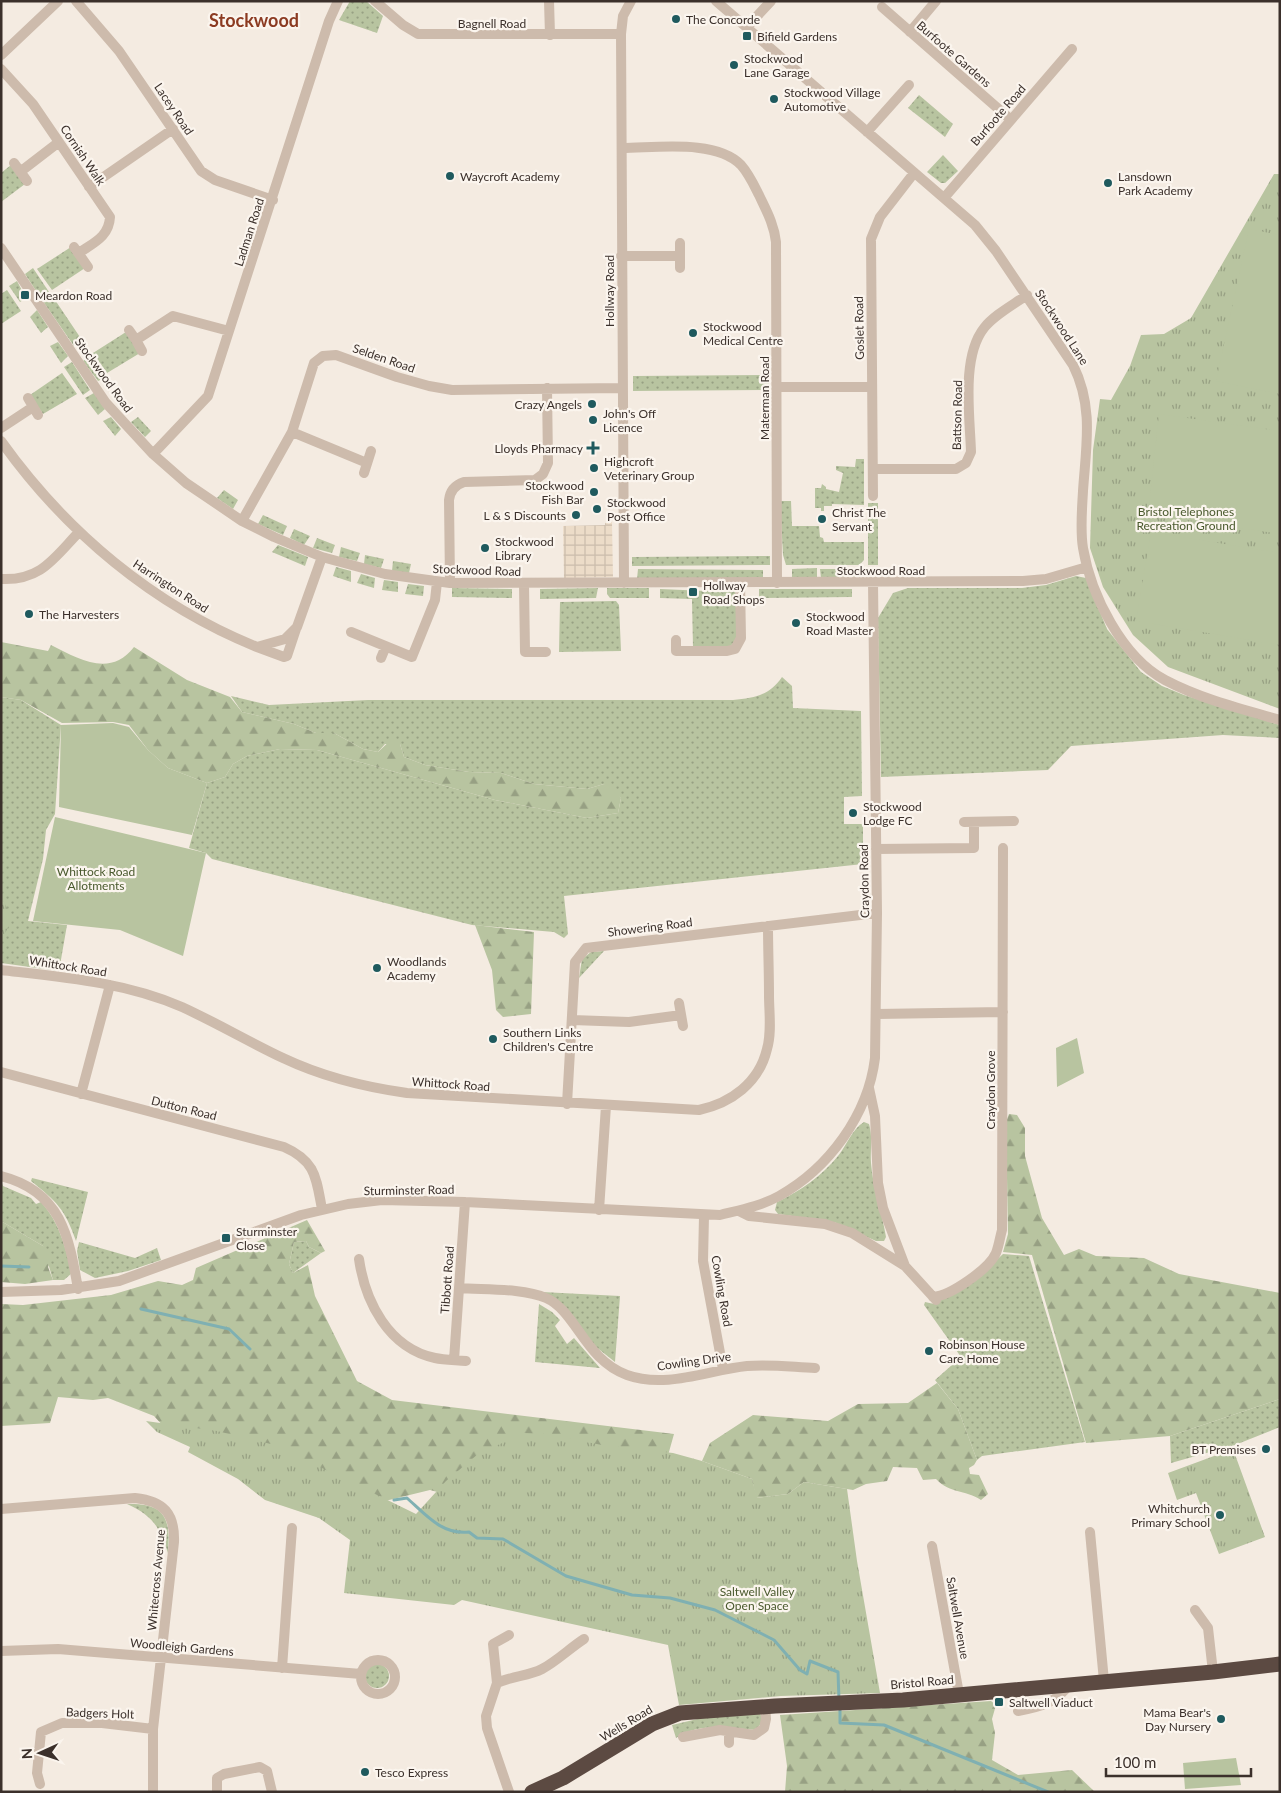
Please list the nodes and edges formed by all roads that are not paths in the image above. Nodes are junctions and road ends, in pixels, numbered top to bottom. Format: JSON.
{"nodes":[{"id":1,"x":58,"y":1,"type":"edge"},
{"id":2,"x":76,"y":1,"type":"edge"},
{"id":3,"x":338,"y":1,"type":"edge"},
{"id":4,"x":375,"y":1,"type":"edge"},
{"id":5,"x":549,"y":1,"type":"edge"},
{"id":6,"x":631,"y":1,"type":"edge"},
{"id":7,"x":716,"y":1,"type":"edge"},
{"id":8,"x":771,"y":1,"type":"edge"},
{"id":9,"x":936,"y":1,"type":"edge"},
{"id":10,"x":882,"y":7,"type":"dead end"},
{"id":11,"x":747,"y":27,"type":"junction"},
{"id":12,"x":910,"y":32,"type":"junction"},
{"id":13,"x":621,"y":34,"type":"junction"},
{"id":14,"x":550,"y":35,"type":"junction"},
{"id":15,"x":1072,"y":49,"type":"dead end"},
{"id":16,"x":1,"y":55,"type":"edge"},
{"id":17,"x":1,"y":69,"type":"edge"},
{"id":18,"x":909,"y":85,"type":"dead end"},
{"id":19,"x":1010,"y":119,"type":"junction"},
{"id":20,"x":173,"y":129,"type":"junction"},
{"id":21,"x":867,"y":132,"type":"junction"},
{"id":22,"x":59,"y":142,"type":"junction"},
{"id":23,"x":622,"y":148,"type":"junction"},
{"id":24,"x":914,"y":173,"type":"junction"},
{"id":25,"x":27,"y":181,"type":"dead end"},
{"id":26,"x":89,"y":187,"type":"junction"},
{"id":27,"x":944,"y":198,"type":"junction"},
{"id":28,"x":273,"y":200,"type":"junction"},
{"id":29,"x":680,"y":243,"type":"dead end"},
{"id":30,"x":1,"y":248,"type":"edge"},
{"id":31,"x":621,"y":256,"type":"junction"},
{"id":32,"x":680,"y":256,"type":"junction"},
{"id":33,"x":88,"y":267,"type":"dead end"},
{"id":34,"x":680,"y":268,"type":"dead end"},
{"id":35,"x":1027,"y":296,"type":"junction"},
{"id":36,"x":129,"y":330,"type":"dead end"},
{"id":37,"x":229,"y":331,"type":"junction"},
{"id":38,"x":136,"y":340,"type":"junction"},
{"id":39,"x":142,"y":351,"type":"dead end"},
{"id":40,"x":777,"y":387,"type":"junction"},
{"id":41,"x":872,"y":387,"type":"junction"},
{"id":42,"x":546,"y":388,"type":"junction"},
{"id":43,"x":622,"y":388,"type":"junction"},
{"id":44,"x":33,"y":407,"type":"dead end"},
{"id":45,"x":1,"y":428,"type":"edge"},
{"id":46,"x":292,"y":432,"type":"junction"},
{"id":47,"x":1,"y":441,"type":"edge"},
{"id":48,"x":371,"y":451,"type":"dead end"},
{"id":49,"x":153,"y":454,"type":"junction"},
{"id":50,"x":368,"y":463,"type":"junction"},
{"id":51,"x":873,"y":470,"type":"junction"},
{"id":52,"x":364,"y":473,"type":"dead end"},
{"id":53,"x":872,"y":496,"type":"dead end"},
{"id":54,"x":242,"y":521,"type":"junction"},
{"id":55,"x":79,"y":532,"type":"junction"},
{"id":56,"x":322,"y":557,"type":"junction"},
{"id":57,"x":1087,"y":567,"type":"junction"},
{"id":58,"x":1,"y":579,"type":"edge"},
{"id":59,"x":437,"y":582,"type":"junction"},
{"id":60,"x":450,"y":583,"type":"junction"},
{"id":61,"x":624,"y":583,"type":"junction"},
{"id":62,"x":740,"y":583,"type":"junction"},
{"id":63,"x":777,"y":583,"type":"junction"},
{"id":64,"x":873,"y":583,"type":"junction"},
{"id":65,"x":524,"y":584,"type":"junction"},
{"id":66,"x":297,"y":627,"type":"junction"},
{"id":67,"x":351,"y":632,"type":"dead end"},
{"id":68,"x":676,"y":640,"type":"dead end"},
{"id":69,"x":386,"y":646,"type":"junction"},
{"id":70,"x":257,"y":647,"type":"junction"},
{"id":71,"x":546,"y":652,"type":"dead end"},
{"id":72,"x":381,"y":658,"type":"dead end"},
{"id":73,"x":1280,"y":720,"type":"edge"},
{"id":74,"x":1014,"y":821,"type":"dead end"},
{"id":75,"x":1003,"y":848,"type":"dead end"},
{"id":76,"x":876,"y":849,"type":"junction"},
{"id":77,"x":877,"y":913,"type":"junction"},
{"id":78,"x":768,"y":926,"type":"junction"},
{"id":79,"x":1,"y":970,"type":"edge"},
{"id":80,"x":110,"y":985,"type":"junction"},
{"id":81,"x":679,"y":1003,"type":"dead end"},
{"id":82,"x":1003,"y":1012,"type":"junction"},
{"id":83,"x":877,"y":1014,"type":"junction"},
{"id":84,"x":681,"y":1015,"type":"junction"},
{"id":85,"x":572,"y":1020,"type":"junction"},
{"id":86,"x":683,"y":1026,"type":"dead end"},
{"id":87,"x":1,"y":1072,"type":"edge"},
{"id":88,"x":869,"y":1088,"type":"junction"},
{"id":89,"x":81,"y":1094,"type":"junction"},
{"id":90,"x":567,"y":1104,"type":"junction"},
{"id":91,"x":606,"y":1106,"type":"junction"},
{"id":92,"x":1,"y":1176,"type":"edge"},
{"id":93,"x":465,"y":1202,"type":"junction"},
{"id":94,"x":322,"y":1209,"type":"junction"},
{"id":95,"x":599,"y":1210,"type":"junction"},
{"id":96,"x":739,"y":1210,"type":"junction"},
{"id":97,"x":704,"y":1216,"type":"junction"},
{"id":98,"x":358,"y":1259,"type":"dead end"},
{"id":99,"x":905,"y":1266,"type":"junction"},
{"id":100,"x":78,"y":1288,"type":"junction"},
{"id":101,"x":459,"y":1288,"type":"junction"},
{"id":102,"x":1,"y":1292,"type":"edge"},
{"id":103,"x":936,"y":1300,"type":"joint"},
{"id":104,"x":454,"y":1360,"type":"junction"},
{"id":105,"x":466,"y":1362,"type":"dead end"},
{"id":106,"x":815,"y":1368,"type":"dead end"},
{"id":107,"x":723,"y":1369,"type":"junction"},
{"id":108,"x":1,"y":1509,"type":"edge"},
{"id":109,"x":292,"y":1528,"type":"dead end"},
{"id":110,"x":1090,"y":1532,"type":"dead end"},
{"id":111,"x":932,"y":1546,"type":"dead end"},
{"id":112,"x":1195,"y":1610,"type":"dead end"},
{"id":113,"x":509,"y":1635,"type":"dead end"},
{"id":114,"x":584,"y":1639,"type":"dead end"},
{"id":115,"x":1,"y":1651,"type":"edge"},
{"id":116,"x":162,"y":1659,"type":"junction"},
{"id":117,"x":1280,"y":1664,"type":"edge"},
{"id":118,"x":282,"y":1668,"type":"junction"},
{"id":119,"x":1213,"y":1672,"type":"junction"},
{"id":120,"x":361,"y":1674,"type":"dead end"},
{"id":121,"x":1104,"y":1681,"type":"junction"},
{"id":122,"x":497,"y":1683,"type":"junction"},
{"id":123,"x":1070,"y":1683,"type":"junction"},
{"id":124,"x":959,"y":1694,"type":"junction"},
{"id":125,"x":770,"y":1706,"type":"junction"},
{"id":126,"x":1018,"y":1711,"type":"dead end"},
{"id":127,"x":153,"y":1729,"type":"junction"},
{"id":128,"x":730,"y":1732,"type":"junction"},
{"id":129,"x":683,"y":1737,"type":"dead end"},
{"id":130,"x":729,"y":1744,"type":"dead end"},
{"id":131,"x":40,"y":1784,"type":"dead end"},
{"id":132,"x":555,"y":1788,"type":"edge"},
{"id":133,"x":153,"y":1792,"type":"edge"},
{"id":134,"x":218,"y":1792,"type":"edge"},
{"id":135,"x":272,"y":1792,"type":"edge"},
{"id":136,"x":509,"y":1792,"type":"edge"},
{"id":137,"x":532,"y":1792,"type":"edge"}],
"edges":[{"from":1,"to":16,"type":"street"},
{"from":2,"to":20,"type":"street","name":"Lacey Road"},
{"from":3,"to":28,"type":"street","name":"Ladman Road"},
{"from":4,"to":14,"type":"street","name":"Bagnell Road"},
{"from":5,"to":14,"type":"street"},
{"from":6,"to":13,"type":"street","name":"Hollway Road"},
{"from":7,"to":11,"type":"street","name":"Stockwood Lane"},
{"from":8,"to":11,"type":"street"},
{"from":9,"to":12,"type":"street"},
{"from":10,"to":12,"type":"street","name":"Burfoote Gardens"},
{"from":11,"to":21,"type":"street","name":"Stockwood Lane"},
{"from":12,"to":19,"type":"street","name":"Burfoote Gardens"},
{"from":13,"to":14,"type":"street","name":"Bagnell Road"},
{"from":13,"to":23,"type":"street","name":"Hollway Road"},
{"from":15,"to":19,"type":"street","name":"Burfoote Road"},
{"from":17,"to":22,"type":"street","name":"Cornish Walk"},
{"from":18,"to":21,"type":"street"},
{"from":19,"to":27,"type":"street","name":"Burfoote Road"},
{"from":20,"to":26,"type":"street"},
{"from":20,"to":28,"type":"street","name":"Lacey Road"},
{"from":21,"to":24,"type":"street","name":"Stockwood Lane"},
{"from":22,"to":25,"type":"street"},
{"from":22,"to":26,"type":"street","name":"Cornish Walk"},
{"from":23,"to":31,"type":"street","name":"Hollway Road"},
{"from":23,"to":40,"type":"street","name":"Materman Road"},
{"from":24,"to":27,"type":"street","name":"Stockwood Lane"},
{"from":24,"to":41,"type":"street","name":"Goslet Road"},
{"from":26,"to":33,"type":"street","name":"Cornish Walk"},
{"from":27,"to":35,"type":"street","name":"Stockwood Lane"},
{"from":28,"to":37,"type":"street","name":"Ladman Road"},
{"from":29,"to":32,"type":"street"},
{"from":30,"to":49,"type":"street","name":"Stockwood Road"},
{"from":31,"to":32,"type":"street"},
{"from":31,"to":43,"type":"street","name":"Hollway Road"},
{"from":32,"to":34,"type":"street"},
{"from":35,"to":51,"type":"street","name":"Battson Road"},
{"from":35,"to":57,"type":"street","name":"Stockwood Lane"},
{"from":36,"to":38,"type":"street"},
{"from":37,"to":38,"type":"street"},
{"from":37,"to":49,"type":"street","name":"Ladman Road"},
{"from":38,"to":39,"type":"street"},
{"from":40,"to":41,"type":"street"},
{"from":40,"to":63,"type":"street","name":"Materman Road"},
{"from":41,"to":51,"type":"street","name":"Goslet Road"},
{"from":42,"to":43,"type":"street","name":"Selden Road"},
{"from":42,"to":46,"type":"street","name":"Selden Road"},
{"from":42,"to":60,"type":"street"},
{"from":43,"to":61,"type":"street","name":"Hollway Road"},
{"from":44,"to":45,"type":"street"},
{"from":46,"to":50,"type":"street"},
{"from":46,"to":54,"type":"street","name":"Selden Road"},
{"from":47,"to":55,"type":"street","name":"Harrington Road"},
{"from":48,"to":50,"type":"street"},
{"from":49,"to":54,"type":"street","name":"Stockwood Road"},
{"from":50,"to":52,"type":"street"},
{"from":51,"to":53,"type":"street","name":"Goslet Road"},
{"from":54,"to":56,"type":"street","name":"Stockwood Road"},
{"from":55,"to":58,"type":"street"},
{"from":55,"to":70,"type":"street","name":"Harrington Road"},
{"from":56,"to":59,"type":"street","name":"Stockwood Road"},
{"from":56,"to":66,"type":"street","name":"Harrington Road"},
{"from":57,"to":64,"type":"street","name":"Stockwood Road"},
{"from":57,"to":73,"type":"street","name":"Stockwood Lane"},
{"from":59,"to":60,"type":"street","name":"Stockwood Road"},
{"from":59,"to":69,"type":"street"},
{"from":60,"to":65,"type":"street","name":"Stockwood Road"},
{"from":61,"to":62,"type":"street","name":"Stockwood Road"},
{"from":61,"to":65,"type":"street","name":"Stockwood Road"},
{"from":62,"to":63,"type":"street","name":"Stockwood Road"},
{"from":62,"to":68,"type":"street"},
{"from":63,"to":64,"type":"street","name":"Stockwood Road"},
{"from":64,"to":76,"type":"street","name":"Craydon Road"},
{"from":65,"to":71,"type":"street"},
{"from":66,"to":70,"type":"street"},
{"from":66,"to":70,"type":"street","name":"Harrington Road"},
{"from":67,"to":69,"type":"street"},
{"from":69,"to":72,"type":"street"},
{"from":74,"to":76,"type":"street"},
{"from":75,"to":82,"type":"street","name":"Craydon Grove"},
{"from":76,"to":77,"type":"street","name":"Craydon Road"},
{"from":77,"to":78,"type":"street","name":"Showering Road"},
{"from":77,"to":83,"type":"street","name":"Craydon Road"},
{"from":78,"to":85,"type":"street","name":"Showering Road"},
{"from":78,"to":91,"type":"street","name":"Whittock Road"},
{"from":79,"to":80,"type":"street","name":"Whittock Road"},
{"from":80,"to":89,"type":"street"},
{"from":80,"to":90,"type":"street","name":"Whittock Road"},
{"from":81,"to":84,"type":"street"},
{"from":82,"to":83,"type":"street"},
{"from":82,"to":103,"type":"street","name":"Craydon Grove"},
{"from":83,"to":88,"type":"street","name":"Craydon Road"},
{"from":84,"to":85,"type":"street"},
{"from":84,"to":86,"type":"street"},
{"from":85,"to":90,"type":"street","name":"Showering Road"},
{"from":87,"to":89,"type":"street","name":"Dutton Road"},
{"from":88,"to":96,"type":"street","name":"Craydon Road"},
{"from":88,"to":99,"type":"street","name":"Craydon Road"},
{"from":89,"to":94,"type":"street","name":"Dutton Road"},
{"from":90,"to":91,"type":"street","name":"Whittock Road"},
{"from":91,"to":95,"type":"street"},
{"from":92,"to":100,"type":"street"},
{"from":93,"to":94,"type":"street","name":"Sturminster Road"},
{"from":93,"to":95,"type":"street","name":"Sturminster Road"},
{"from":93,"to":101,"type":"street","name":"Tibbott Road"},
{"from":94,"to":100,"type":"street","name":"Sturminster Road"},
{"from":95,"to":97,"type":"street","name":"Sturminster Road"},
{"from":96,"to":97,"type":"street","name":"Sturminster Road"},
{"from":96,"to":99,"type":"street","name":"Craydon Road"},
{"from":97,"to":107,"type":"street","name":"Cowling Road"},
{"from":98,"to":104,"type":"street"},
{"from":99,"to":103,"type":"street","name":"Craydon Road"},
{"from":100,"to":102,"type":"street","name":"Sturminster Road"},
{"from":101,"to":104,"type":"street","name":"Tibbott Road"},
{"from":101,"to":107,"type":"street","name":"Cowling Drive"},
{"from":104,"to":105,"type":"street"},
{"from":106,"to":107,"type":"street","name":"Cowling Drive"},
{"from":108,"to":116,"type":"street","name":"Whitecross Avenue"},
{"from":109,"to":118,"type":"street"},
{"from":110,"to":121,"type":"street"},
{"from":111,"to":124,"type":"street","name":"Saltwell Avenue"},
{"from":112,"to":119,"type":"street"},
{"from":113,"to":122,"type":"street"},
{"from":114,"to":122,"type":"street"},
{"from":115,"to":116,"type":"street","name":"Woodleigh Gardens"},
{"from":116,"to":118,"type":"street","name":"Woodleigh Gardens"},
{"from":116,"to":127,"type":"street","name":"Whitecross Avenue"},
{"from":117,"to":119,"type":"highway","name":"Bristol Road"},
{"from":118,"to":120,"type":"street","name":"Woodleigh Gardens"},
{"from":119,"to":121,"type":"highway","name":"Bristol Road"},
{"from":121,"to":123,"type":"highway","name":"Bristol Road"},
{"from":122,"to":136,"type":"street"},
{"from":123,"to":124,"type":"highway","name":"Bristol Road"},
{"from":123,"to":126,"type":"street"},
{"from":124,"to":125,"type":"highway","name":"Bristol Road"},
{"from":125,"to":128,"type":"street"},
{"from":125,"to":132,"type":"highway","name":"Wells Road"},
{"from":127,"to":131,"type":"street","name":"Badgers Holt"},
{"from":127,"to":133,"type":"street","name":"Whitecross Avenue"},
{"from":128,"to":129,"type":"street"},
{"from":128,"to":130,"type":"street"},
{"from":132,"to":137,"type":"highway","name":"Wells Road"},
{"from":134,"to":135,"type":"street"}]}
